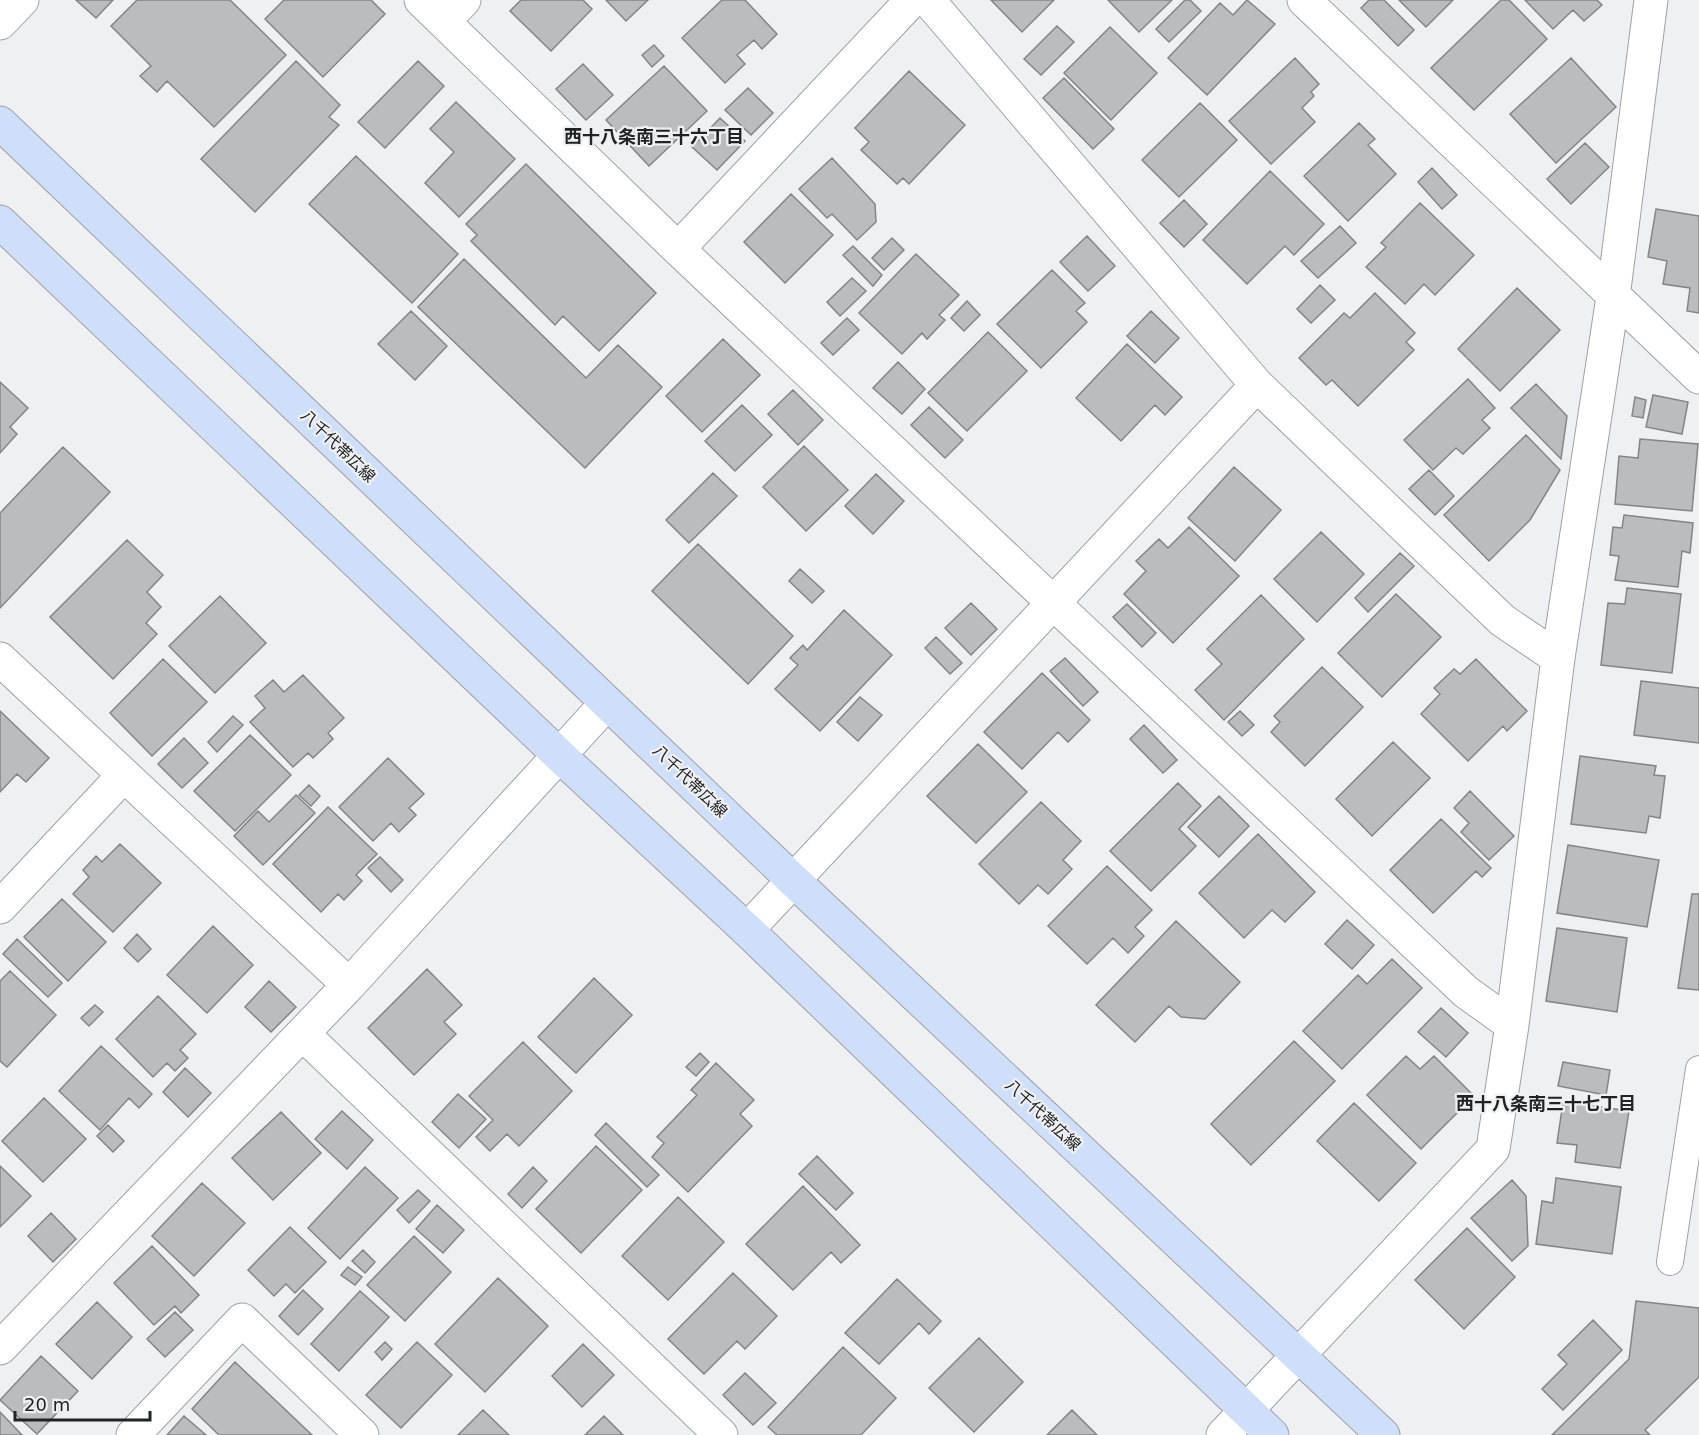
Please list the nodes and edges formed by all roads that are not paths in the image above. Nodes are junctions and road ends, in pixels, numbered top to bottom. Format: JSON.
{"nodes":[{"id":1,"x":21,"y":0,"type":"edge"},
{"id":2,"x":912,"y":0,"type":"edge"},
{"id":3,"x":928,"y":0,"type":"edge"},
{"id":4,"x":1304,"y":0,"type":"edge"},
{"id":5,"x":1651,"y":0,"type":"edge"},
{"id":6,"x":443,"y":7,"type":"edge"},
{"id":7,"x":0,"y":22,"type":"edge"},
{"id":8,"x":0,"y":123,"type":"edge"},
{"id":9,"x":0,"y":222,"type":"edge"},
{"id":10,"x":678,"y":249,"type":"junction"},
{"id":11,"x":1613,"y":297,"type":"junction"},
{"id":12,"x":1699,"y":377,"type":"edge"},
{"id":13,"x":1257,"y":385,"type":"junction"},
{"id":14,"x":1053,"y":603,"type":"junction"},
{"id":15,"x":1558,"y":658,"type":"junction"},
{"id":16,"x":0,"y":659,"type":"edge"},
{"id":17,"x":607,"y":703,"type":"junction"},
{"id":18,"x":560,"y":756,"type":"junction"},
{"id":19,"x":124,"y":775,"type":"junction"},
{"id":20,"x":794,"y":881,"type":"junction"},
{"id":21,"x":0,"y":907,"type":"edge"},
{"id":22,"x":747,"y":930,"type":"junction"},
{"id":23,"x":349,"y":985,"type":"junction"},
{"id":24,"x":1512,"y":1024,"type":"junction"},
{"id":25,"x":303,"y":1034,"type":"junction"},
{"id":26,"x":1699,"y":1069,"type":"edge"},
{"id":27,"x":1670,"y":1262,"type":"dead end"},
{"id":28,"x":0,"y":1348,"type":"edge"},
{"id":29,"x":1298,"y":1355,"type":"junction"},
{"id":30,"x":1246,"y":1410,"type":"junction"},
{"id":31,"x":133,"y":1435,"type":"edge"},
{"id":32,"x":362,"y":1435,"type":"edge"},
{"id":33,"x":721,"y":1435,"type":"edge"},
{"id":34,"x":1223,"y":1435,"type":"edge"},
{"id":35,"x":1272,"y":1435,"type":"edge"},
{"id":36,"x":1383,"y":1435,"type":"edge"}],
"edges":[{"from":1,"to":7,"type":"street"},
{"from":2,"to":10,"type":"street"},
{"from":3,"to":13,"type":"street"},
{"from":4,"to":11,"type":"street"},
{"from":5,"to":11,"type":"street"},
{"from":6,"to":10,"type":"street"},
{"from":8,"to":17,"type":"main road","name":"八千代帯広線"},
{"from":9,"to":18,"type":"main road"},
{"from":10,"to":14,"type":"street"},
{"from":11,"to":12,"type":"street"},
{"from":11,"to":15,"type":"street"},
{"from":13,"to":14,"type":"street"},
{"from":13,"to":15,"type":"street"},
{"from":14,"to":20,"type":"street"},
{"from":14,"to":24,"type":"street"},
{"from":15,"to":24,"type":"street"},
{"from":16,"to":19,"type":"street"},
{"from":17,"to":18,"type":"street"},
{"from":17,"to":20,"type":"main road","name":"八千代帯広線"},
{"from":18,"to":22,"type":"main road"},
{"from":18,"to":23,"type":"street"},
{"from":19,"to":21,"type":"street"},
{"from":19,"to":23,"type":"street"},
{"from":20,"to":22,"type":"street"},
{"from":20,"to":29,"type":"main road","name":"八千代帯広線"},
{"from":22,"to":30,"type":"main road"},
{"from":23,"to":25,"type":"street"},
{"from":24,"to":29,"type":"street"},
{"from":25,"to":28,"type":"street"},
{"from":25,"to":33,"type":"street"},
{"from":26,"to":27,"type":"lane"},
{"from":29,"to":30,"type":"street"},
{"from":29,"to":36,"type":"main road","name":"八千代帯広線"},
{"from":30,"to":34,"type":"street"},
{"from":30,"to":35,"type":"main road"},
{"from":31,"to":32,"type":"street"}]}
